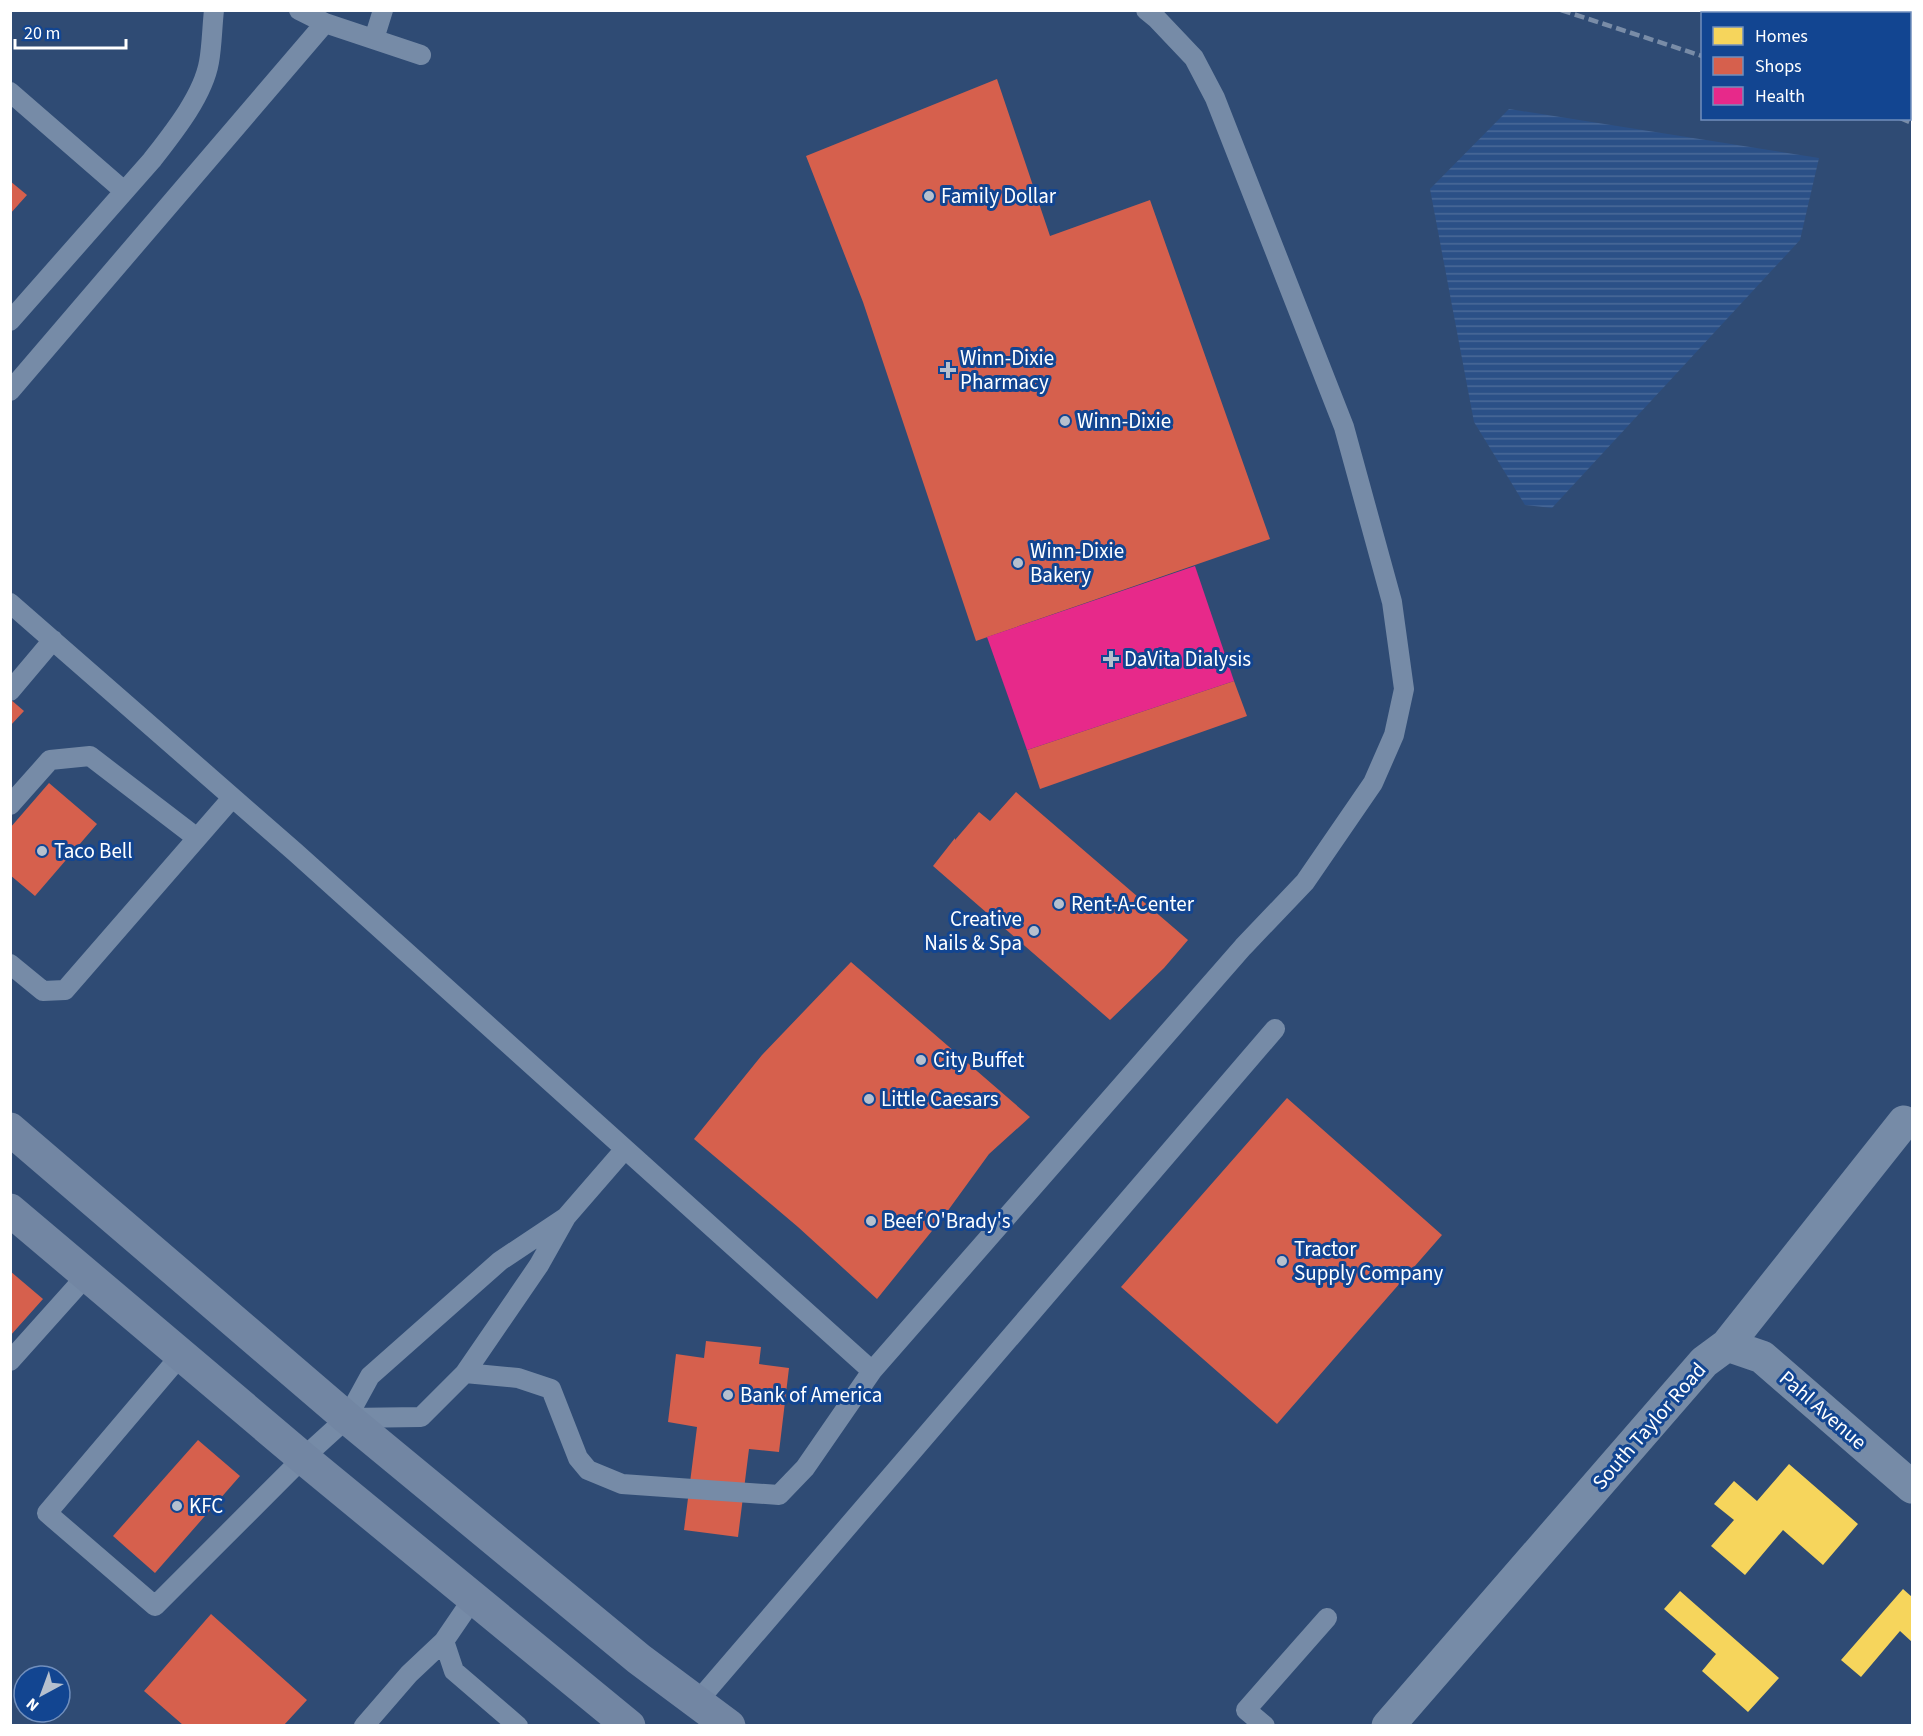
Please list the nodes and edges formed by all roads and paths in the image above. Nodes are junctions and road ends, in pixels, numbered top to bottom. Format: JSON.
{"nodes":[{"id":1,"x":214,"y":10,"type":"edge"},
{"id":2,"x":299,"y":10,"type":"edge"},
{"id":3,"x":383,"y":10,"type":"edge"},
{"id":4,"x":1146,"y":10,"type":"edge"},
{"id":5,"x":325,"y":23,"type":"junction"},
{"id":6,"x":374,"y":39,"type":"junction"},
{"id":7,"x":421,"y":55,"type":"dead end"},
{"id":8,"x":10,"y":92,"type":"edge"},
{"id":9,"x":124,"y":191,"type":"junction"},
{"id":10,"x":10,"y":321,"type":"edge"},
{"id":11,"x":10,"y":391,"type":"edge"},
{"id":12,"x":10,"y":603,"type":"edge"},
{"id":13,"x":53,"y":640,"type":"junction"},
{"id":14,"x":10,"y":691,"type":"edge"},
{"id":15,"x":232,"y":798,"type":"junction"},
{"id":16,"x":10,"y":805,"type":"edge"},
{"id":17,"x":197,"y":838,"type":"junction"},
{"id":18,"x":10,"y":964,"type":"edge"},
{"id":19,"x":1275,"y":1029,"type":"dead end"},
{"id":20,"x":1904,"y":1122,"type":"dead end"},
{"id":21,"x":10,"y":1129,"type":"edge"},
{"id":22,"x":625,"y":1149,"type":"junction"},
{"id":23,"x":10,"y":1210,"type":"edge"},
{"id":24,"x":566,"y":1217,"type":"junction"},
{"id":25,"x":87,"y":1275,"type":"junction"},
{"id":26,"x":1727,"y":1345,"type":"junction"},
{"id":27,"x":181,"y":1355,"type":"junction"},
{"id":28,"x":10,"y":1361,"type":"edge"},
{"id":29,"x":872,"y":1371,"type":"junction"},
{"id":30,"x":465,"y":1373,"type":"junction"},
{"id":31,"x":347,"y":1418,"type":"junction"},
{"id":32,"x":303,"y":1458,"type":"junction"},
{"id":33,"x":1912,"y":1487,"type":"edge"},
{"id":34,"x":474,"y":1597,"type":"junction"},
{"id":35,"x":1328,"y":1618,"type":"dead end"},
{"id":36,"x":444,"y":1641,"type":"junction"},
{"id":37,"x":697,"y":1702,"type":"junction"},
{"id":38,"x":364,"y":1725,"type":"edge"},
{"id":39,"x":518,"y":1725,"type":"edge"},
{"id":40,"x":629,"y":1725,"type":"edge"},
{"id":41,"x":729,"y":1725,"type":"edge"},
{"id":42,"x":1265,"y":1725,"type":"edge"},
{"id":43,"x":1388,"y":1725,"type":"edge"}],
"edges":[{"from":1,"to":9,"type":"lane"},
{"from":2,"to":5,"type":"lane"},
{"from":3,"to":6,"type":"lane"},
{"from":4,"to":29,"type":"lane"},
{"from":5,"to":6,"type":"lane"},
{"from":5,"to":11,"type":"lane"},
{"from":6,"to":7,"type":"lane"},
{"from":8,"to":9,"type":"lane"},
{"from":9,"to":10,"type":"lane"},
{"from":12,"to":13,"type":"lane"},
{"from":13,"to":14,"type":"lane"},
{"from":13,"to":15,"type":"lane"},
{"from":15,"to":17,"type":"lane"},
{"from":15,"to":22,"type":"lane"},
{"from":16,"to":17,"type":"lane"},
{"from":17,"to":18,"type":"lane"},
{"from":19,"to":37,"type":"lane"},
{"from":20,"to":26,"type":"street","name":"South Taylor Road"},
{"from":21,"to":31,"type":"main road"},
{"from":22,"to":24,"type":"lane"},
{"from":22,"to":29,"type":"lane"},
{"from":23,"to":25,"type":"main road"},
{"from":24,"to":30,"type":"lane"},
{"from":24,"to":31,"type":"lane"},
{"from":25,"to":27,"type":"main road"},
{"from":25,"to":28,"type":"lane"},
{"from":26,"to":33,"type":"street","name":"Pahl Avenue"},
{"from":26,"to":43,"type":"street","name":"South Taylor Road"},
{"from":27,"to":32,"type":"main road"},
{"from":27,"to":32,"type":"lane"},
{"from":29,"to":30,"type":"lane"},
{"from":30,"to":31,"type":"lane"},
{"from":31,"to":32,"type":"lane"},
{"from":31,"to":37,"type":"main road"},
{"from":32,"to":34,"type":"main road"},
{"from":34,"to":36,"type":"lane"},
{"from":34,"to":40,"type":"main road"},
{"from":35,"to":42,"type":"lane"},
{"from":36,"to":38,"type":"lane"},
{"from":36,"to":39,"type":"lane"},
{"from":37,"to":41,"type":"main road"}]}
